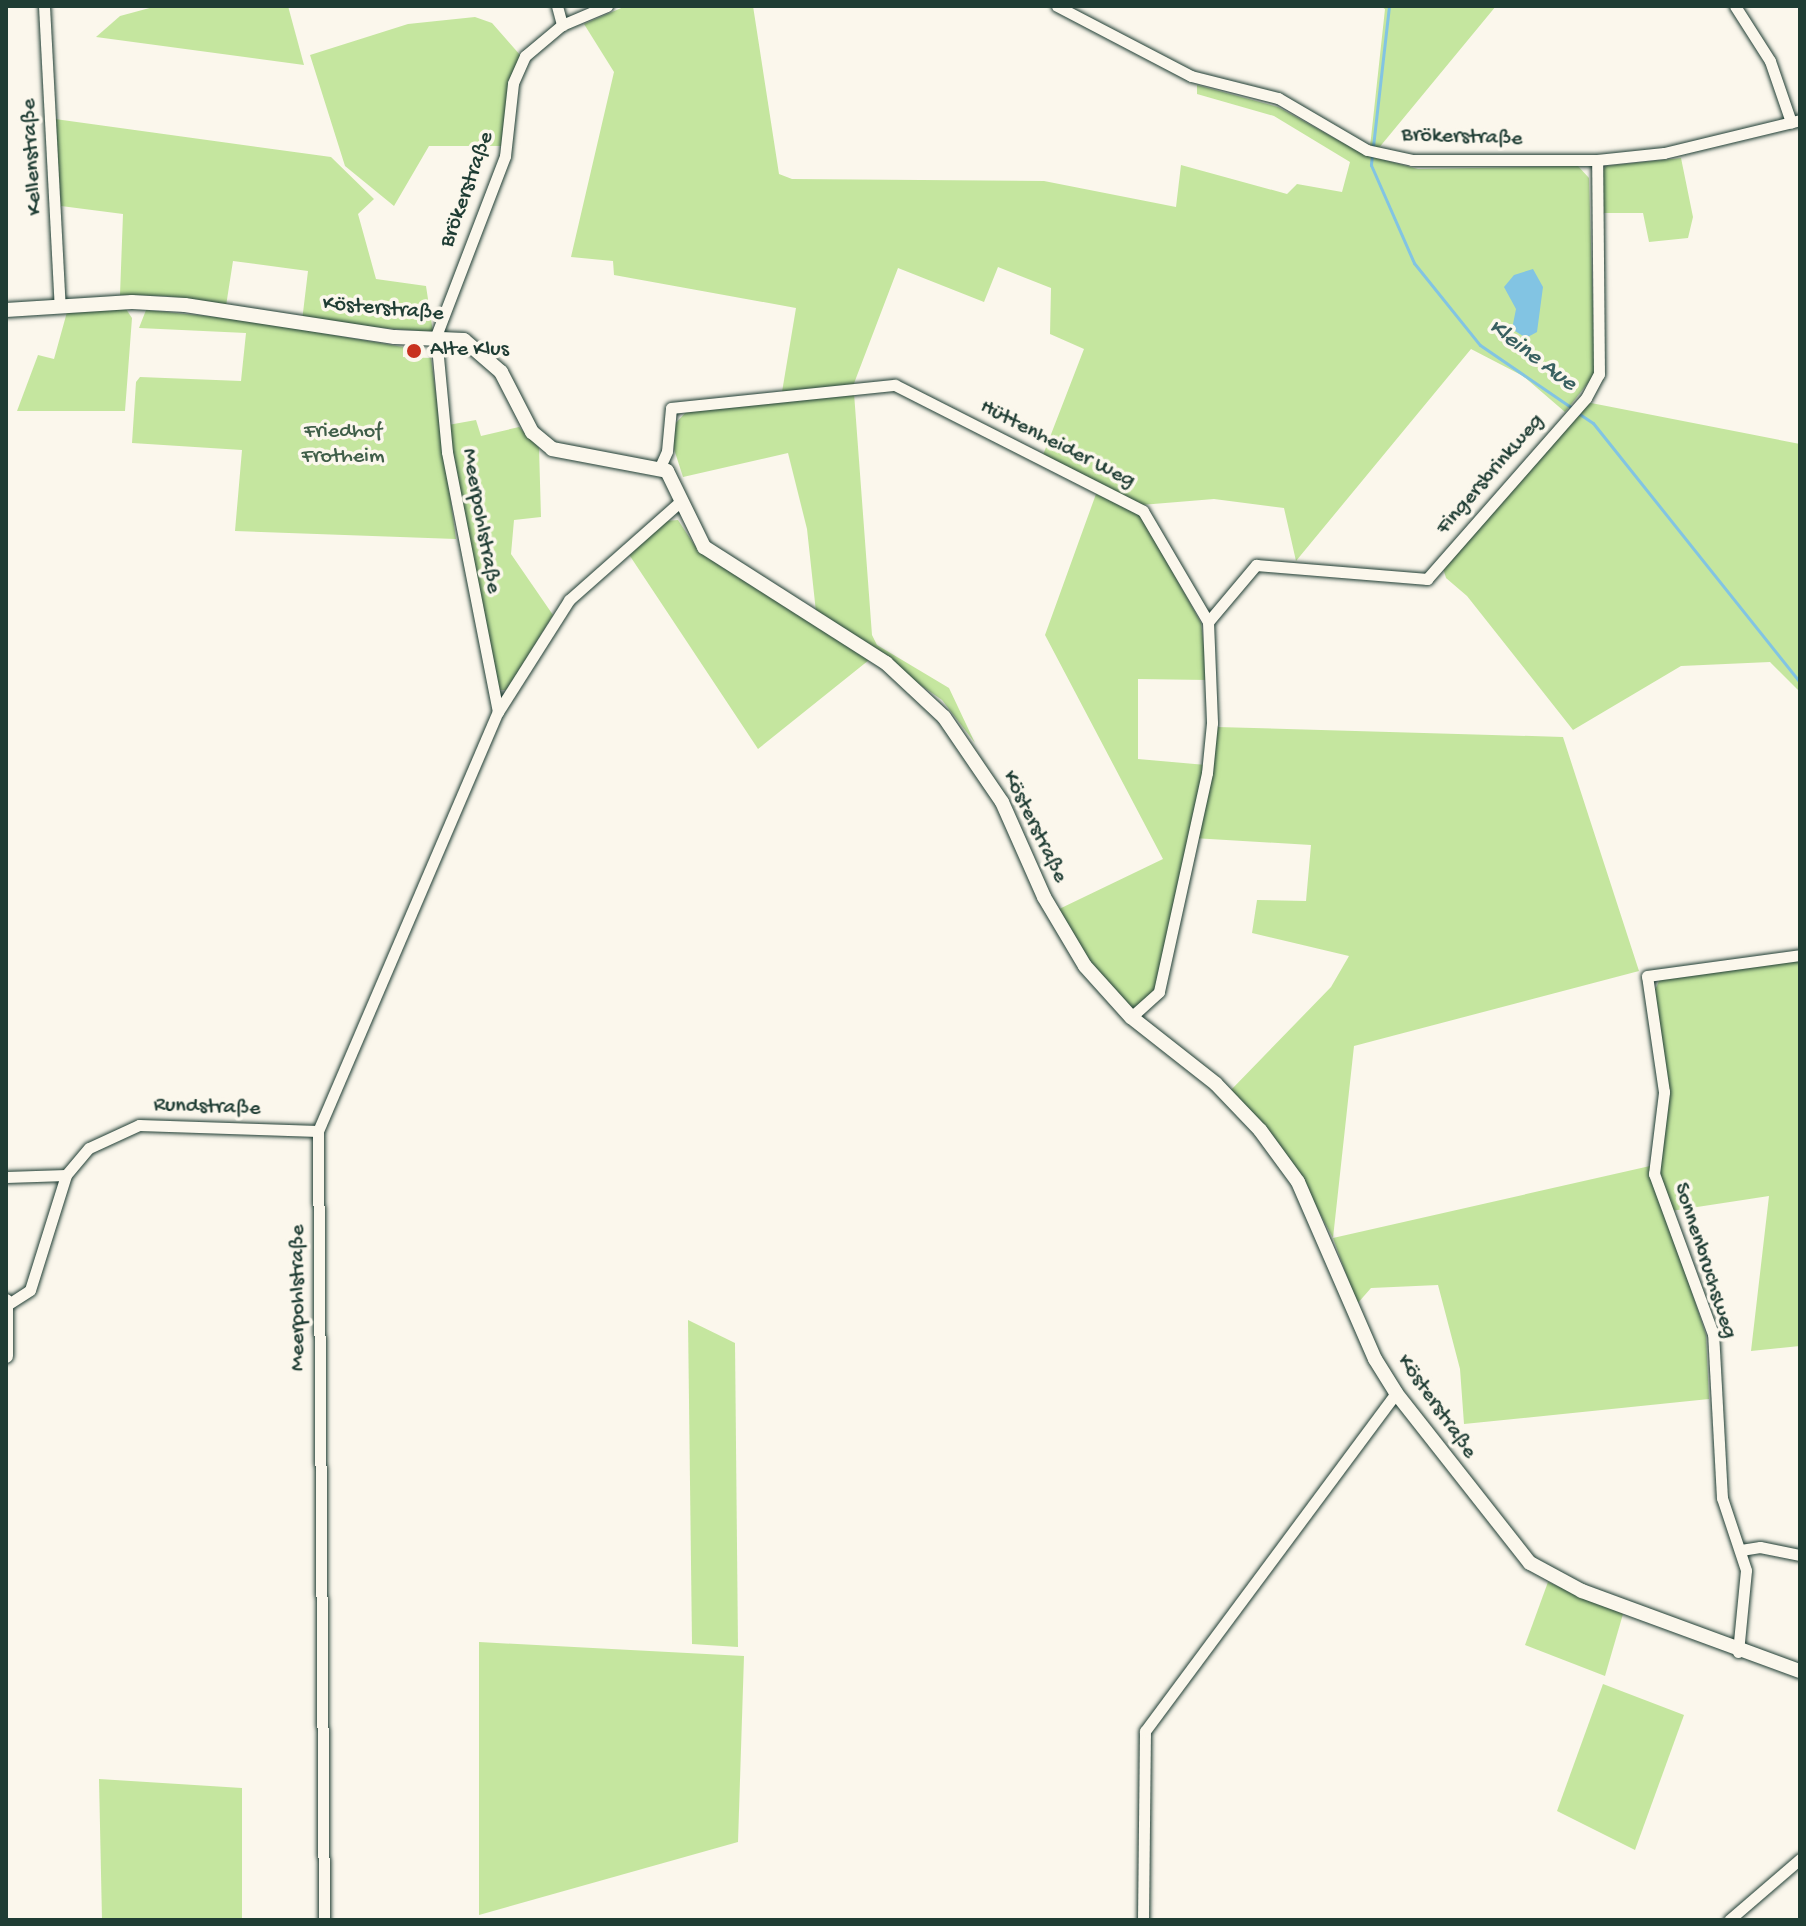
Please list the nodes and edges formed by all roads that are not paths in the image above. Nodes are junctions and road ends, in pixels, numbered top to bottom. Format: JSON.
{"nodes":[{"id":1,"x":44,"y":6,"type":"edge"},
{"id":2,"x":557,"y":6,"type":"edge"},
{"id":3,"x":607,"y":6,"type":"edge"},
{"id":4,"x":1057,"y":6,"type":"edge"},
{"id":5,"x":1735,"y":6,"type":"edge"},
{"id":6,"x":562,"y":25,"type":"junction"},
{"id":7,"x":1795,"y":121,"type":"edge"},
{"id":8,"x":1597,"y":160,"type":"junction"},
{"id":9,"x":60,"y":307,"type":"junction"},
{"id":10,"x":6,"y":310,"type":"edge"},
{"id":11,"x":436,"y":336,"type":"junction"},
{"id":12,"x":660,"y":467,"type":"junction"},
{"id":13,"x":681,"y":501,"type":"junction"},
{"id":14,"x":1208,"y":622,"type":"junction"},
{"id":15,"x":498,"y":712,"type":"junction"},
{"id":16,"x":1800,"y":955,"type":"edge"},
{"id":17,"x":1131,"y":1017,"type":"junction"},
{"id":18,"x":318,"y":1131,"type":"junction"},
{"id":19,"x":66,"y":1175,"type":"junction"},
{"id":20,"x":6,"y":1177,"type":"edge"},
{"id":21,"x":7,"y":1303,"type":"edge"},
{"id":22,"x":6,"y":1356,"type":"edge"},
{"id":23,"x":1396,"y":1393,"type":"junction"},
{"id":24,"x":1741,"y":1550,"type":"junction"},
{"id":25,"x":1800,"y":1555,"type":"edge"},
{"id":26,"x":1738,"y":1652,"type":"junction"},
{"id":27,"x":1800,"y":1671,"type":"edge"},
{"id":28,"x":1800,"y":1859,"type":"edge"},
{"id":29,"x":324,"y":1920,"type":"edge"},
{"id":30,"x":1143,"y":1920,"type":"edge"},
{"id":31,"x":1729,"y":1920,"type":"edge"}],
"edges":[{"from":1,"to":9,"type":"street","name":"Kellenstraße"},
{"from":2,"to":6,"type":"street"},
{"from":3,"to":6,"type":"street","name":"Brökerstraße"},
{"from":4,"to":8,"type":"street","name":"Brökerstraße"},
{"from":5,"to":7,"type":"street"},
{"from":6,"to":11,"type":"street","name":"Brökerstraße"},
{"from":7,"to":8,"type":"street","name":"Brökerstraße"},
{"from":8,"to":14,"type":"street","name":"Fingersbrinkweg"},
{"from":9,"to":10,"type":"main road","name":"Kösterstraße"},
{"from":9,"to":11,"type":"main road","name":"Kösterstraße"},
{"from":11,"to":12,"type":"main road","name":"Kösterstraße"},
{"from":11,"to":15,"type":"street","name":"Meerpohlstraße"},
{"from":12,"to":13,"type":"main road","name":"Kösterstraße"},
{"from":12,"to":14,"type":"street","name":"Hüttenheider Weg"},
{"from":13,"to":15,"type":"street","name":"Meerpohlstraße"},
{"from":13,"to":17,"type":"main road","name":"Kösterstraße"},
{"from":14,"to":17,"type":"street","name":"Hüttenheider Weg"},
{"from":15,"to":18,"type":"street","name":"Meerpohlstraße"},
{"from":16,"to":24,"type":"street","name":"Sonnenbruchsweg"},
{"from":17,"to":23,"type":"main road","name":"Kösterstraße"},
{"from":18,"to":19,"type":"street","name":"Rundstraße"},
{"from":18,"to":29,"type":"street","name":"Meerpohlstraße"},
{"from":19,"to":20,"type":"street"},
{"from":19,"to":21,"type":"street","name":"Rundstraße"},
{"from":21,"to":22,"type":"main road"},
{"from":23,"to":26,"type":"main road","name":"Kösterstraße"},
{"from":23,"to":30,"type":"street"},
{"from":24,"to":25,"type":"street"},
{"from":24,"to":26,"type":"street","name":"Sonnenbruchsweg"},
{"from":26,"to":27,"type":"main road","name":"Kösterstraße"},
{"from":28,"to":31,"type":"street"}]}
